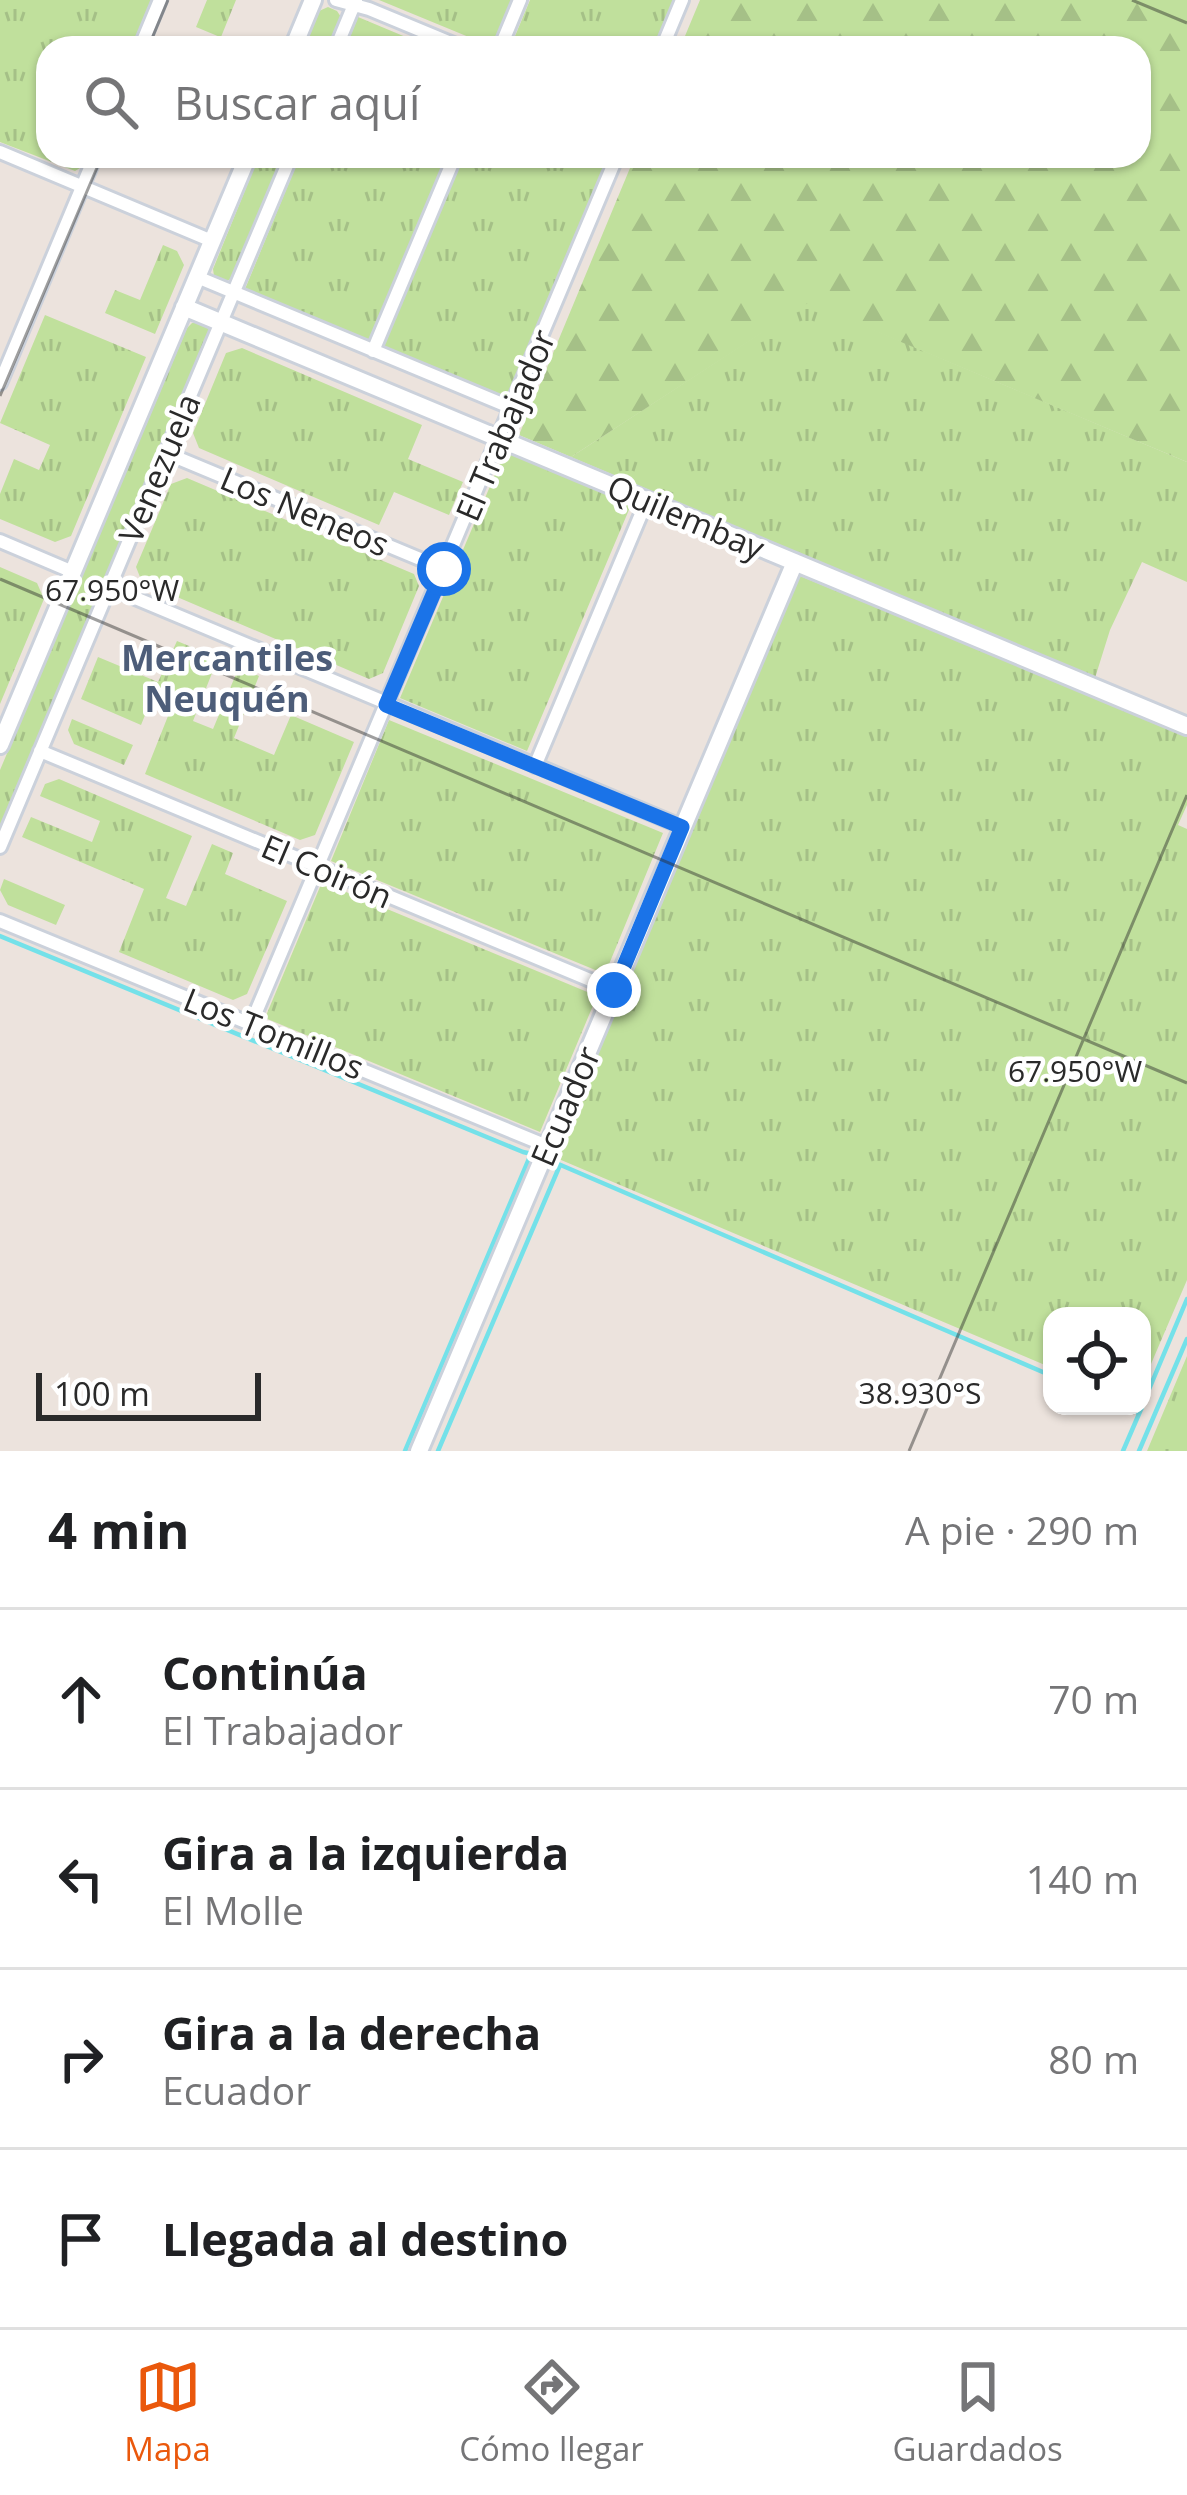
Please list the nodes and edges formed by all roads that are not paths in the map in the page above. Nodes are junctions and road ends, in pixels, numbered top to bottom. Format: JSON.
{"nodes":[{"id":1,"x":160,"y":0,"type":"edge"},
{"id":2,"x":313,"y":0,"type":"edge"},
{"id":3,"x":336,"y":0,"type":"edge"},
{"id":4,"x":520,"y":0,"type":"edge"},
{"id":5,"x":682,"y":0,"type":"edge"},
{"id":6,"x":355,"y":3,"type":"edge"},
{"id":7,"x":145,"y":36,"type":"edge"},
{"id":8,"x":298,"y":36,"type":"edge"},
{"id":9,"x":341,"y":36,"type":"edge"},
{"id":10,"x":434,"y":36,"type":"edge"},
{"id":11,"x":505,"y":36,"type":"edge"},
{"id":12,"x":667,"y":36,"type":"edge"},
{"id":13,"x":0,"y":152,"type":"edge"},
{"id":14,"x":36,"y":167,"type":"edge"},
{"id":15,"x":39,"y":168,"type":"edge"},
{"id":16,"x":90,"y":168,"type":"edge"},
{"id":17,"x":243,"y":168,"type":"edge"},
{"id":18,"x":286,"y":168,"type":"edge"},
{"id":19,"x":450,"y":168,"type":"edge"},
{"id":20,"x":611,"y":168,"type":"edge"},
{"id":21,"x":82,"y":186,"type":"junction"},
{"id":22,"x":212,"y":241,"type":"junction"},
{"id":23,"x":197,"y":277,"type":"junction"},
{"id":24,"x":233,"y":292,"type":"junction"},
{"id":25,"x":184,"y":308,"type":"junction"},
{"id":26,"x":221,"y":323,"type":"junction"},
{"id":27,"x":374,"y":351,"type":"junction"},
{"id":28,"x":0,"y":383,"type":"edge"},
{"id":29,"x":512,"y":408,"type":"junction"},
{"id":30,"x":499,"y":439,"type":"junction"},
{"id":31,"x":166,"y":453,"type":"junction"},
{"id":32,"x":646,"y":500,"type":"junction"},
{"id":33,"x":0,"y":542,"type":"edge"},
{"id":34,"x":795,"y":562,"type":"junction"},
{"id":35,"x":444,"y":569,"type":"junction"},
{"id":36,"x":73,"y":572,"type":"junction"},
{"id":37,"x":109,"y":587,"type":"junction"},
{"id":38,"x":386,"y":705,"type":"junction"},
{"id":39,"x":1187,"y":726,"type":"edge"},
{"id":40,"x":0,"y":746,"type":"edge"},
{"id":41,"x":40,"y":752,"type":"junction"},
{"id":42,"x":535,"y":766,"type":"junction"},
{"id":43,"x":682,"y":827,"type":"junction"},
{"id":44,"x":0,"y":847,"type":"edge"},
{"id":45,"x":317,"y":868,"type":"junction"},
{"id":46,"x":0,"y":921,"type":"edge"},
{"id":47,"x":614,"y":990,"type":"junction"},
{"id":48,"x":251,"y":1024,"type":"junction"},
{"id":49,"x":548,"y":1146,"type":"junction"},
{"id":50,"x":419,"y":1451,"type":"edge"}],
"edges":[{"from":1,"to":7,"type":"street"},
{"from":2,"to":8,"type":"street"},
{"from":3,"to":6,"type":"street"},
{"from":4,"to":11,"type":"street"},
{"from":5,"to":12,"type":"street"},
{"from":6,"to":9,"type":"street"},
{"from":6,"to":10,"type":"street"},
{"from":13,"to":14,"type":"street"},
{"from":15,"to":21,"type":"street"},
{"from":16,"to":21,"type":"street"},
{"from":17,"to":22,"type":"street","name":"Venezuela"},
{"from":18,"to":24,"type":"street","name":"Venezuela"},
{"from":19,"to":27,"type":"street"},
{"from":20,"to":29,"type":"street","name":"El Trabajador"},
{"from":21,"to":22,"type":"street"},
{"from":21,"to":28,"type":"street"},
{"from":22,"to":23,"type":"street","name":"Venezuela"},
{"from":23,"to":24,"type":"street"},
{"from":23,"to":25,"type":"street","name":"Venezuela"},
{"from":24,"to":26,"type":"street","name":"Venezuela"},
{"from":24,"to":27,"type":"street"},
{"from":25,"to":26,"type":"street","name":"Quilembay"},
{"from":25,"to":36,"type":"street","name":"Venezuela"},
{"from":26,"to":30,"type":"street","name":"Quilembay"},
{"from":26,"to":31,"type":"street","name":"Venezuela"},
{"from":27,"to":29,"type":"street"},
{"from":29,"to":30,"type":"street","name":"El Trabajador"},
{"from":30,"to":32,"type":"street","name":"Quilembay"},
{"from":30,"to":35,"type":"street","name":"El Trabajador"},
{"from":31,"to":35,"type":"street","name":"Los Neneos"},
{"from":31,"to":37,"type":"street","name":"Venezuela"},
{"from":32,"to":34,"type":"street","name":"Quilembay"},
{"from":32,"to":42,"type":"street"},
{"from":33,"to":36,"type":"street"},
{"from":34,"to":39,"type":"street","name":"Quilembay"},
{"from":34,"to":43,"type":"street","name":"Ecuador"},
{"from":35,"to":38,"type":"street","name":"El Trabajador"},
{"from":36,"to":40,"type":"street","name":"Venezuela"},
{"from":37,"to":38,"type":"street"},
{"from":37,"to":41,"type":"street","name":"Venezuela"},
{"from":38,"to":42,"type":"street"},
{"from":38,"to":45,"type":"street","name":"El Trabajador"},
{"from":41,"to":44,"type":"street","name":"Venezuela"},
{"from":41,"to":45,"type":"street","name":"El Coirón"},
{"from":42,"to":43,"type":"street"},
{"from":43,"to":47,"type":"street","name":"Ecuador"},
{"from":45,"to":47,"type":"street","name":"El Coirón"},
{"from":45,"to":48,"type":"street","name":"El Trabajador"},
{"from":46,"to":48,"type":"street","name":"Los Tomillos"},
{"from":47,"to":49,"type":"street","name":"Ecuador"},
{"from":48,"to":49,"type":"street","name":"Los Tomillos"},
{"from":49,"to":50,"type":"street","name":"Ecuador"}]}
